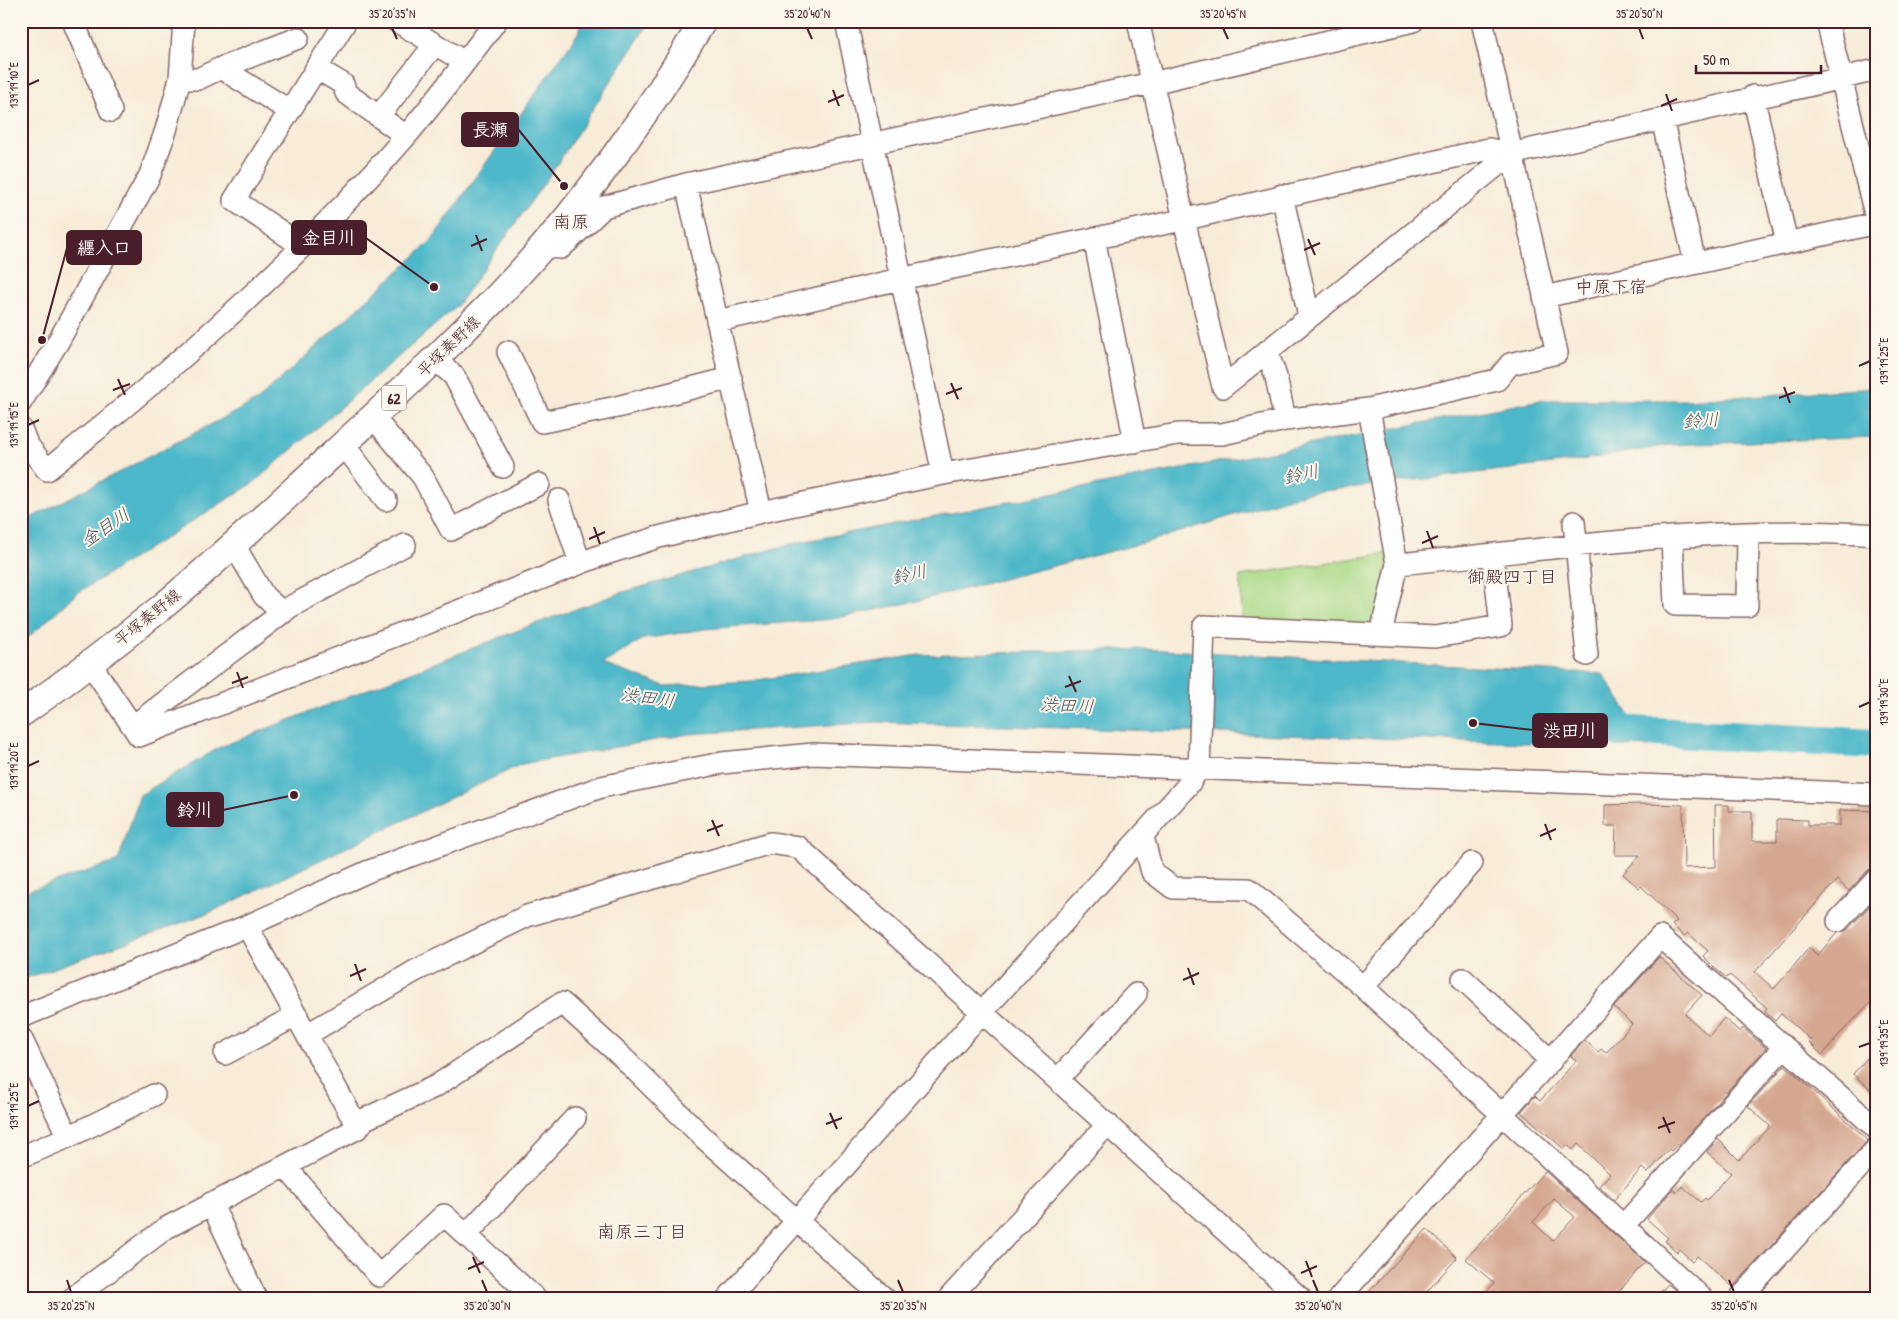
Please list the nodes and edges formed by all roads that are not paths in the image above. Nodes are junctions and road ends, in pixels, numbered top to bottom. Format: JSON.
{"nodes":[{"id":1,"x":73,"y":21,"type":"edge"},
{"id":2,"x":184,"y":21,"type":"edge"},
{"id":3,"x":346,"y":21,"type":"edge"},
{"id":4,"x":396,"y":21,"type":"edge"},
{"id":5,"x":496,"y":21,"type":"edge"},
{"id":6,"x":703,"y":21,"type":"edge"},
{"id":7,"x":846,"y":21,"type":"edge"},
{"id":8,"x":1138,"y":21,"type":"edge"},
{"id":9,"x":1413,"y":21,"type":"edge"},
{"id":10,"x":1482,"y":21,"type":"edge"},
{"id":11,"x":1827,"y":21,"type":"edge"},
{"id":12,"x":1335,"y":30,"type":"edge"},
{"id":13,"x":298,"y":38,"type":"dead end"},
{"id":14,"x":435,"y":44,"type":"junction"},
{"id":15,"x":465,"y":62,"type":"junction"},
{"id":16,"x":221,"y":68,"type":"junction"},
{"id":17,"x":316,"y":68,"type":"junction"},
{"id":18,"x":1877,"y":70,"type":"edge"},
{"id":19,"x":180,"y":79,"type":"junction"},
{"id":20,"x":1840,"y":79,"type":"junction"},
{"id":21,"x":1152,"y":83,"type":"junction"},
{"id":22,"x":1754,"y":97,"type":"junction"},
{"id":23,"x":111,"y":111,"type":"dead end"},
{"id":24,"x":290,"y":112,"type":"junction"},
{"id":25,"x":379,"y":116,"type":"junction"},
{"id":26,"x":1662,"y":120,"type":"junction"},
{"id":27,"x":406,"y":136,"type":"junction"},
{"id":28,"x":871,"y":144,"type":"junction"},
{"id":29,"x":1511,"y":154,"type":"junction"},
{"id":30,"x":686,"y":184,"type":"junction"},
{"id":31,"x":1282,"y":195,"type":"junction"},
{"id":32,"x":1182,"y":220,"type":"junction"},
{"id":33,"x":1877,"y":222,"type":"edge"},
{"id":34,"x":1094,"y":238,"type":"junction"},
{"id":35,"x":1787,"y":243,"type":"junction"},
{"id":36,"x":302,"y":246,"type":"junction"},
{"id":37,"x":543,"y":246,"type":"junction"},
{"id":38,"x":1695,"y":263,"type":"junction"},
{"id":39,"x":900,"y":279,"type":"junction"},
{"id":40,"x":1544,"y":297,"type":"junction"},
{"id":41,"x":1309,"y":316,"type":"junction"},
{"id":42,"x":718,"y":322,"type":"junction"},
{"id":43,"x":1267,"y":351,"type":"junction"},
{"id":44,"x":508,"y":352,"type":"dead end"},
{"id":45,"x":435,"y":359,"type":"junction"},
{"id":46,"x":731,"y":378,"type":"junction"},
{"id":47,"x":21,"y":402,"type":"edge"},
{"id":48,"x":1369,"y":409,"type":"junction"},
{"id":49,"x":373,"y":417,"type":"junction"},
{"id":50,"x":1285,"y":420,"type":"junction"},
{"id":51,"x":21,"y":429,"type":"edge"},
{"id":52,"x":1135,"y":442,"type":"junction"},
{"id":53,"x":343,"y":444,"type":"junction"},
{"id":54,"x":502,"y":467,"type":"dead end"},
{"id":55,"x":943,"y":474,"type":"junction"},
{"id":56,"x":538,"y":484,"type":"dead end"},
{"id":57,"x":386,"y":500,"type":"dead end"},
{"id":58,"x":559,"y":500,"type":"dead end"},
{"id":59,"x":761,"y":512,"type":"junction"},
{"id":60,"x":1574,"y":522,"type":"dead end"},
{"id":61,"x":1748,"y":534,"type":"junction"},
{"id":62,"x":1877,"y":535,"type":"edge"},
{"id":63,"x":1672,"y":538,"type":"junction"},
{"id":64,"x":234,"y":545,"type":"junction"},
{"id":65,"x":1575,"y":545,"type":"junction"},
{"id":66,"x":405,"y":546,"type":"dead end"},
{"id":67,"x":1493,"y":555,"type":"junction"},
{"id":68,"x":580,"y":563,"type":"junction"},
{"id":69,"x":1397,"y":564,"type":"junction"},
{"id":70,"x":283,"y":613,"type":"junction"},
{"id":71,"x":1381,"y":633,"type":"junction"},
{"id":72,"x":1587,"y":655,"type":"dead end"},
{"id":73,"x":90,"y":663,"type":"junction"},
{"id":74,"x":21,"y":714,"type":"edge"},
{"id":75,"x":133,"y":726,"type":"junction"},
{"id":76,"x":1199,"y":768,"type":"junction"},
{"id":77,"x":1877,"y":794,"type":"edge"},
{"id":78,"x":1143,"y":837,"type":"junction"},
{"id":79,"x":1472,"y":862,"type":"dead end"},
{"id":80,"x":1877,"y":879,"type":"edge"},
{"id":81,"x":1838,"y":921,"type":"dead end"},
{"id":82,"x":247,"y":926,"type":"junction"},
{"id":83,"x":1463,"y":979,"type":"dead end"},
{"id":84,"x":1362,"y":987,"type":"junction"},
{"id":85,"x":1136,"y":994,"type":"dead end"},
{"id":86,"x":983,"y":1011,"type":"junction"},
{"id":87,"x":297,"y":1015,"type":"junction"},
{"id":88,"x":21,"y":1017,"type":"edge"},
{"id":89,"x":308,"y":1034,"type":"junction"},
{"id":90,"x":21,"y":1038,"type":"edge"},
{"id":91,"x":1784,"y":1048,"type":"junction"},
{"id":92,"x":225,"y":1054,"type":"dead end"},
{"id":93,"x":1551,"y":1061,"type":"junction"},
{"id":94,"x":1058,"y":1079,"type":"junction"},
{"id":95,"x":154,"y":1095,"type":"dead end"},
{"id":96,"x":1501,"y":1116,"type":"junction"},
{"id":97,"x":575,"y":1118,"type":"dead end"},
{"id":98,"x":1108,"y":1124,"type":"junction"},
{"id":99,"x":358,"y":1128,"type":"junction"},
{"id":100,"x":1877,"y":1129,"type":"edge"},
{"id":101,"x":68,"y":1137,"type":"junction"},
{"id":102,"x":1877,"y":1148,"type":"edge"},
{"id":103,"x":21,"y":1157,"type":"edge"},
{"id":104,"x":285,"y":1166,"type":"junction"},
{"id":105,"x":212,"y":1203,"type":"junction"},
{"id":106,"x":799,"y":1220,"type":"junction"},
{"id":107,"x":1623,"y":1226,"type":"junction"},
{"id":108,"x":466,"y":1235,"type":"junction"},
{"id":109,"x":73,"y":1298,"type":"edge"},
{"id":110,"x":256,"y":1298,"type":"edge"},
{"id":111,"x":535,"y":1298,"type":"edge"},
{"id":112,"x":728,"y":1298,"type":"edge"},
{"id":113,"x":884,"y":1298,"type":"edge"},
{"id":114,"x":949,"y":1298,"type":"edge"},
{"id":115,"x":1300,"y":1298,"type":"edge"},
{"id":116,"x":1339,"y":1298,"type":"edge"},
{"id":117,"x":1702,"y":1298,"type":"edge"},
{"id":118,"x":1740,"y":1298,"type":"edge"}],
"edges":[{"from":1,"to":23,"type":"street"},
{"from":2,"to":19,"type":"street"},
{"from":3,"to":17,"type":"street"},
{"from":4,"to":14,"type":"street"},
{"from":5,"to":15,"type":"street"},
{"from":6,"to":37,"type":"main road","name":"平塚秦野線","number":"62"},
{"from":7,"to":28,"type":"street"},
{"from":8,"to":21,"type":"street"},
{"from":9,"to":12,"type":"street"},
{"from":10,"to":29,"type":"street"},
{"from":11,"to":20,"type":"street"},
{"from":12,"to":21,"type":"street"},
{"from":13,"to":16,"type":"street"},
{"from":14,"to":15,"type":"street"},
{"from":14,"to":25,"type":"street"},
{"from":15,"to":27,"type":"street"},
{"from":16,"to":19,"type":"street"},
{"from":16,"to":24,"type":"street"},
{"from":17,"to":24,"type":"street"},
{"from":17,"to":25,"type":"street"},
{"from":18,"to":20,"type":"street"},
{"from":19,"to":47,"type":"street"},
{"from":20,"to":22,"type":"street"},
{"from":20,"to":33,"type":"street"},
{"from":21,"to":28,"type":"street"},
{"from":21,"to":32,"type":"street"},
{"from":22,"to":26,"type":"street"},
{"from":22,"to":35,"type":"street"},
{"from":24,"to":36,"type":"street"},
{"from":25,"to":27,"type":"street"},
{"from":26,"to":29,"type":"street"},
{"from":26,"to":38,"type":"street"},
{"from":27,"to":36,"type":"street"},
{"from":28,"to":30,"type":"street"},
{"from":28,"to":39,"type":"street"},
{"from":29,"to":31,"type":"street"},
{"from":29,"to":40,"type":"street"},
{"from":29,"to":41,"type":"street"},
{"from":30,"to":37,"type":"street"},
{"from":30,"to":42,"type":"street"},
{"from":31,"to":32,"type":"street"},
{"from":31,"to":41,"type":"street"},
{"from":32,"to":34,"type":"street"},
{"from":32,"to":43,"type":"street"},
{"from":33,"to":35,"type":"street"},
{"from":34,"to":39,"type":"street"},
{"from":34,"to":52,"type":"street"},
{"from":35,"to":38,"type":"street"},
{"from":36,"to":51,"type":"street"},
{"from":37,"to":45,"type":"main road","name":"平塚秦野線","number":"62"},
{"from":38,"to":40,"type":"street"},
{"from":39,"to":42,"type":"street"},
{"from":39,"to":55,"type":"street"},
{"from":40,"to":48,"type":"street"},
{"from":41,"to":43,"type":"street"},
{"from":42,"to":46,"type":"street"},
{"from":43,"to":50,"type":"street"},
{"from":44,"to":46,"type":"street"},
{"from":45,"to":49,"type":"main road","name":"平塚秦野線","number":"62"},
{"from":45,"to":54,"type":"street"},
{"from":46,"to":59,"type":"street"},
{"from":48,"to":50,"type":"street"},
{"from":48,"to":69,"type":"street"},
{"from":49,"to":53,"type":"main road","name":"平塚秦野線","number":"62"},
{"from":49,"to":56,"type":"street"},
{"from":50,"to":52,"type":"street"},
{"from":52,"to":55,"type":"street"},
{"from":53,"to":57,"type":"street"},
{"from":53,"to":64,"type":"main road","name":"平塚秦野線","number":"62"},
{"from":55,"to":59,"type":"street"},
{"from":58,"to":68,"type":"street"},
{"from":59,"to":68,"type":"street"},
{"from":60,"to":65,"type":"street"},
{"from":61,"to":62,"type":"street"},
{"from":61,"to":63,"type":"street"},
{"from":61,"to":63,"type":"street"},
{"from":63,"to":65,"type":"street"},
{"from":64,"to":70,"type":"street"},
{"from":64,"to":73,"type":"main road","name":"平塚秦野線","number":"62"},
{"from":65,"to":67,"type":"street"},
{"from":65,"to":72,"type":"street"},
{"from":66,"to":70,"type":"street"},
{"from":67,"to":69,"type":"street"},
{"from":67,"to":71,"type":"street"},
{"from":68,"to":75,"type":"street"},
{"from":69,"to":71,"type":"street"},
{"from":70,"to":75,"type":"street"},
{"from":71,"to":76,"type":"street"},
{"from":73,"to":74,"type":"main road","name":"平塚秦野線","number":"62"},
{"from":73,"to":75,"type":"street"},
{"from":76,"to":77,"type":"street"},
{"from":76,"to":78,"type":"street"},
{"from":76,"to":82,"type":"street"},
{"from":78,"to":84,"type":"street"},
{"from":78,"to":86,"type":"street"},
{"from":79,"to":84,"type":"street"},
{"from":80,"to":81,"type":"street"},
{"from":82,"to":87,"type":"street"},
{"from":82,"to":88,"type":"street"},
{"from":83,"to":93,"type":"street"},
{"from":84,"to":96,"type":"street"},
{"from":85,"to":94,"type":"street"},
{"from":86,"to":89,"type":"street"},
{"from":86,"to":94,"type":"street"},
{"from":86,"to":106,"type":"street"},
{"from":87,"to":89,"type":"street"},
{"from":87,"to":92,"type":"street"},
{"from":89,"to":99,"type":"street"},
{"from":90,"to":101,"type":"street"},
{"from":91,"to":93,"type":"street"},
{"from":91,"to":100,"type":"street"},
{"from":91,"to":107,"type":"street"},
{"from":93,"to":96,"type":"street"},
{"from":94,"to":98,"type":"street"},
{"from":95,"to":101,"type":"street"},
{"from":96,"to":107,"type":"street"},
{"from":96,"to":116,"type":"street"},
{"from":97,"to":108,"type":"street"},
{"from":98,"to":114,"type":"street"},
{"from":98,"to":115,"type":"street"},
{"from":99,"to":104,"type":"street"},
{"from":99,"to":106,"type":"street"},
{"from":101,"to":103,"type":"street"},
{"from":102,"to":118,"type":"street"},
{"from":104,"to":105,"type":"street"},
{"from":104,"to":108,"type":"street"},
{"from":105,"to":109,"type":"street"},
{"from":105,"to":110,"type":"street"},
{"from":106,"to":112,"type":"street"},
{"from":106,"to":113,"type":"street"},
{"from":107,"to":117,"type":"street"},
{"from":108,"to":111,"type":"street"}]}
